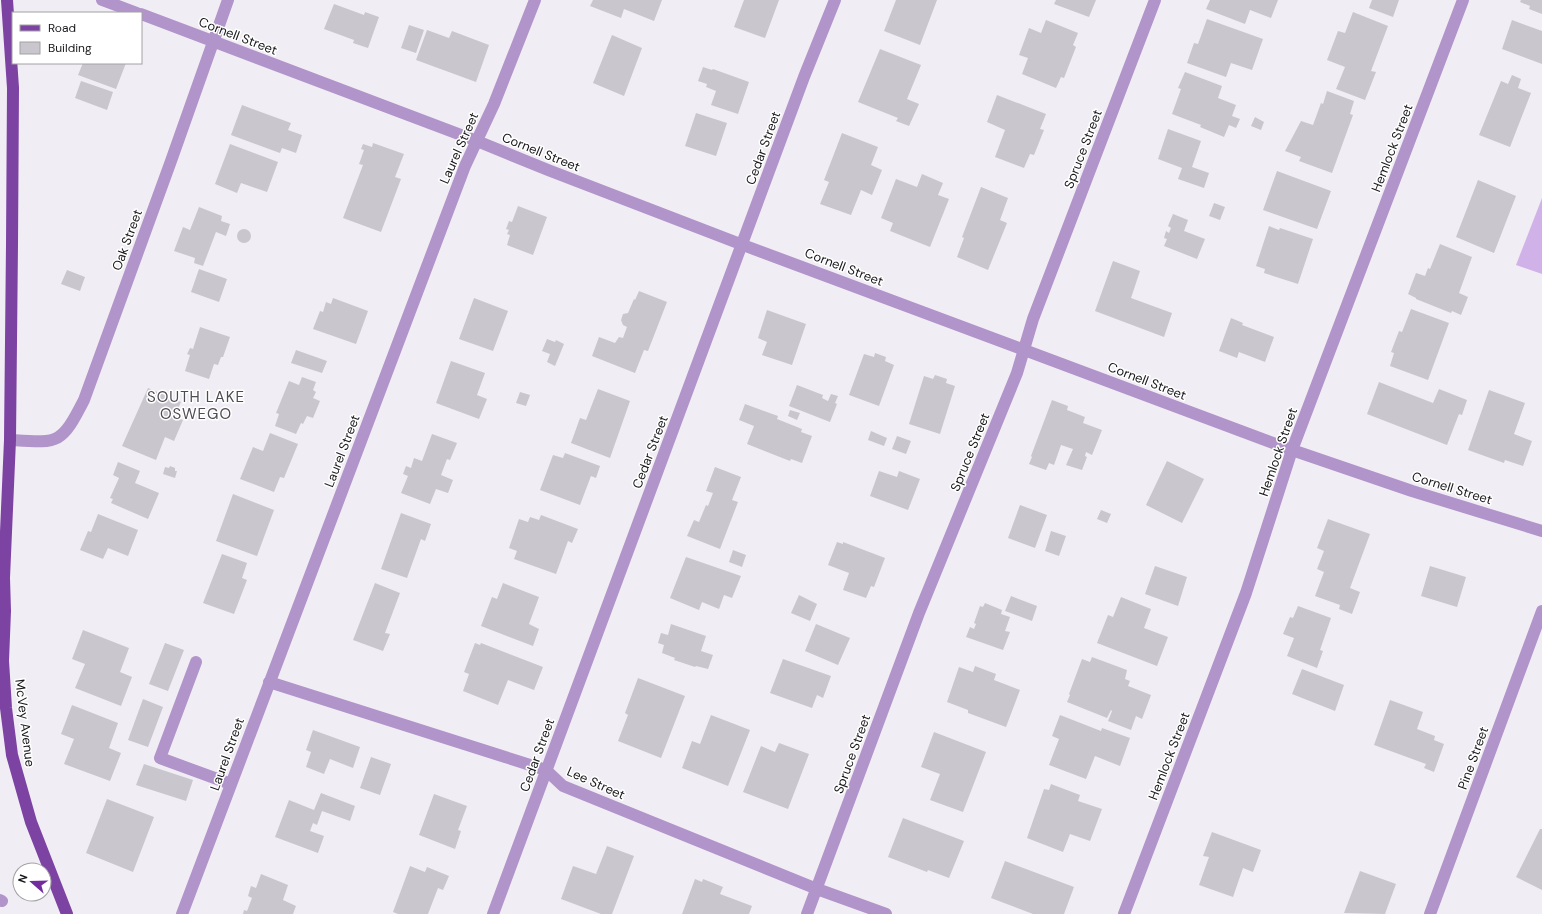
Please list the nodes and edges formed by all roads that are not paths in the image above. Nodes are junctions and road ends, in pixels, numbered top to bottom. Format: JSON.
{"nodes":[{"id":1,"x":7,"y":0,"type":"edge"},
{"id":2,"x":102,"y":0,"type":"edge"},
{"id":3,"x":228,"y":0,"type":"edge"},
{"id":4,"x":535,"y":0,"type":"edge"},
{"id":5,"x":835,"y":0,"type":"edge"},
{"id":6,"x":1155,"y":0,"type":"edge"},
{"id":7,"x":1463,"y":0,"type":"edge"},
{"id":8,"x":134,"y":12,"type":"edge"},
{"id":9,"x":142,"y":14,"type":"edge"},
{"id":10,"x":214,"y":41,"type":"junction"},
{"id":11,"x":477,"y":141,"type":"junction"},
{"id":12,"x":743,"y":244,"type":"junction"},
{"id":13,"x":1024,"y":350,"type":"junction"},
{"id":14,"x":10,"y":440,"type":"junction"},
{"id":15,"x":1292,"y":450,"type":"junction"},
{"id":16,"x":1542,"y":531,"type":"edge"},
{"id":17,"x":2,"y":577,"type":"edge"},
{"id":18,"x":1542,"y":611,"type":"edge"},
{"id":19,"x":2,"y":661,"type":"edge"},
{"id":20,"x":196,"y":662,"type":"dead end"},
{"id":21,"x":269,"y":682,"type":"junction"},
{"id":22,"x":546,"y":770,"type":"junction"},
{"id":23,"x":231,"y":784,"type":"junction"},
{"id":24,"x":817,"y":889,"type":"junction"},
{"id":25,"x":67,"y":914,"type":"edge"},
{"id":26,"x":182,"y":914,"type":"edge"},
{"id":27,"x":493,"y":914,"type":"edge"},
{"id":28,"x":807,"y":914,"type":"edge"},
{"id":29,"x":886,"y":914,"type":"edge"},
{"id":30,"x":1124,"y":914,"type":"edge"},
{"id":31,"x":1430,"y":914,"type":"edge"}],
"edges":[{"from":1,"to":14,"type":"main road","name":"McVey Avenue"},
{"from":2,"to":8,"type":"street"},
{"from":3,"to":10,"type":"street","name":"Oak Street"},
{"from":4,"to":11,"type":"street","name":"Laurel Street"},
{"from":5,"to":12,"type":"street","name":"Cedar Street"},
{"from":6,"to":13,"type":"street","name":"Spruce Street"},
{"from":7,"to":15,"type":"street","name":"Hemlock Street"},
{"from":9,"to":10,"type":"street","name":"Cornell Street"},
{"from":10,"to":11,"type":"street","name":"Cornell Street"},
{"from":10,"to":14,"type":"street","name":"Oak Street"},
{"from":11,"to":12,"type":"street","name":"Cornell Street"},
{"from":11,"to":21,"type":"street","name":"Laurel Street"},
{"from":12,"to":13,"type":"street","name":"Cornell Street"},
{"from":12,"to":22,"type":"street","name":"Cedar Street"},
{"from":13,"to":15,"type":"street","name":"Cornell Street"},
{"from":13,"to":24,"type":"street","name":"Spruce Street"},
{"from":14,"to":17,"type":"main road","name":"McVey Avenue"},
{"from":15,"to":16,"type":"street","name":"Cornell Street"},
{"from":15,"to":30,"type":"street","name":"Hemlock Street"},
{"from":17,"to":19,"type":"main road","name":"McVey Avenue"},
{"from":18,"to":31,"type":"street","name":"Pine Street"},
{"from":19,"to":25,"type":"main road","name":"McVey Avenue"},
{"from":20,"to":23,"type":"street"},
{"from":21,"to":22,"type":"street","name":"Lee Street"},
{"from":21,"to":23,"type":"street","name":"Laurel Street"},
{"from":22,"to":24,"type":"street","name":"Lee Street"},
{"from":22,"to":27,"type":"street","name":"Cedar Street"},
{"from":23,"to":26,"type":"street","name":"Laurel Street"},
{"from":24,"to":28,"type":"street","name":"Spruce Street"},
{"from":24,"to":29,"type":"street","name":"Lee Street"}]}
